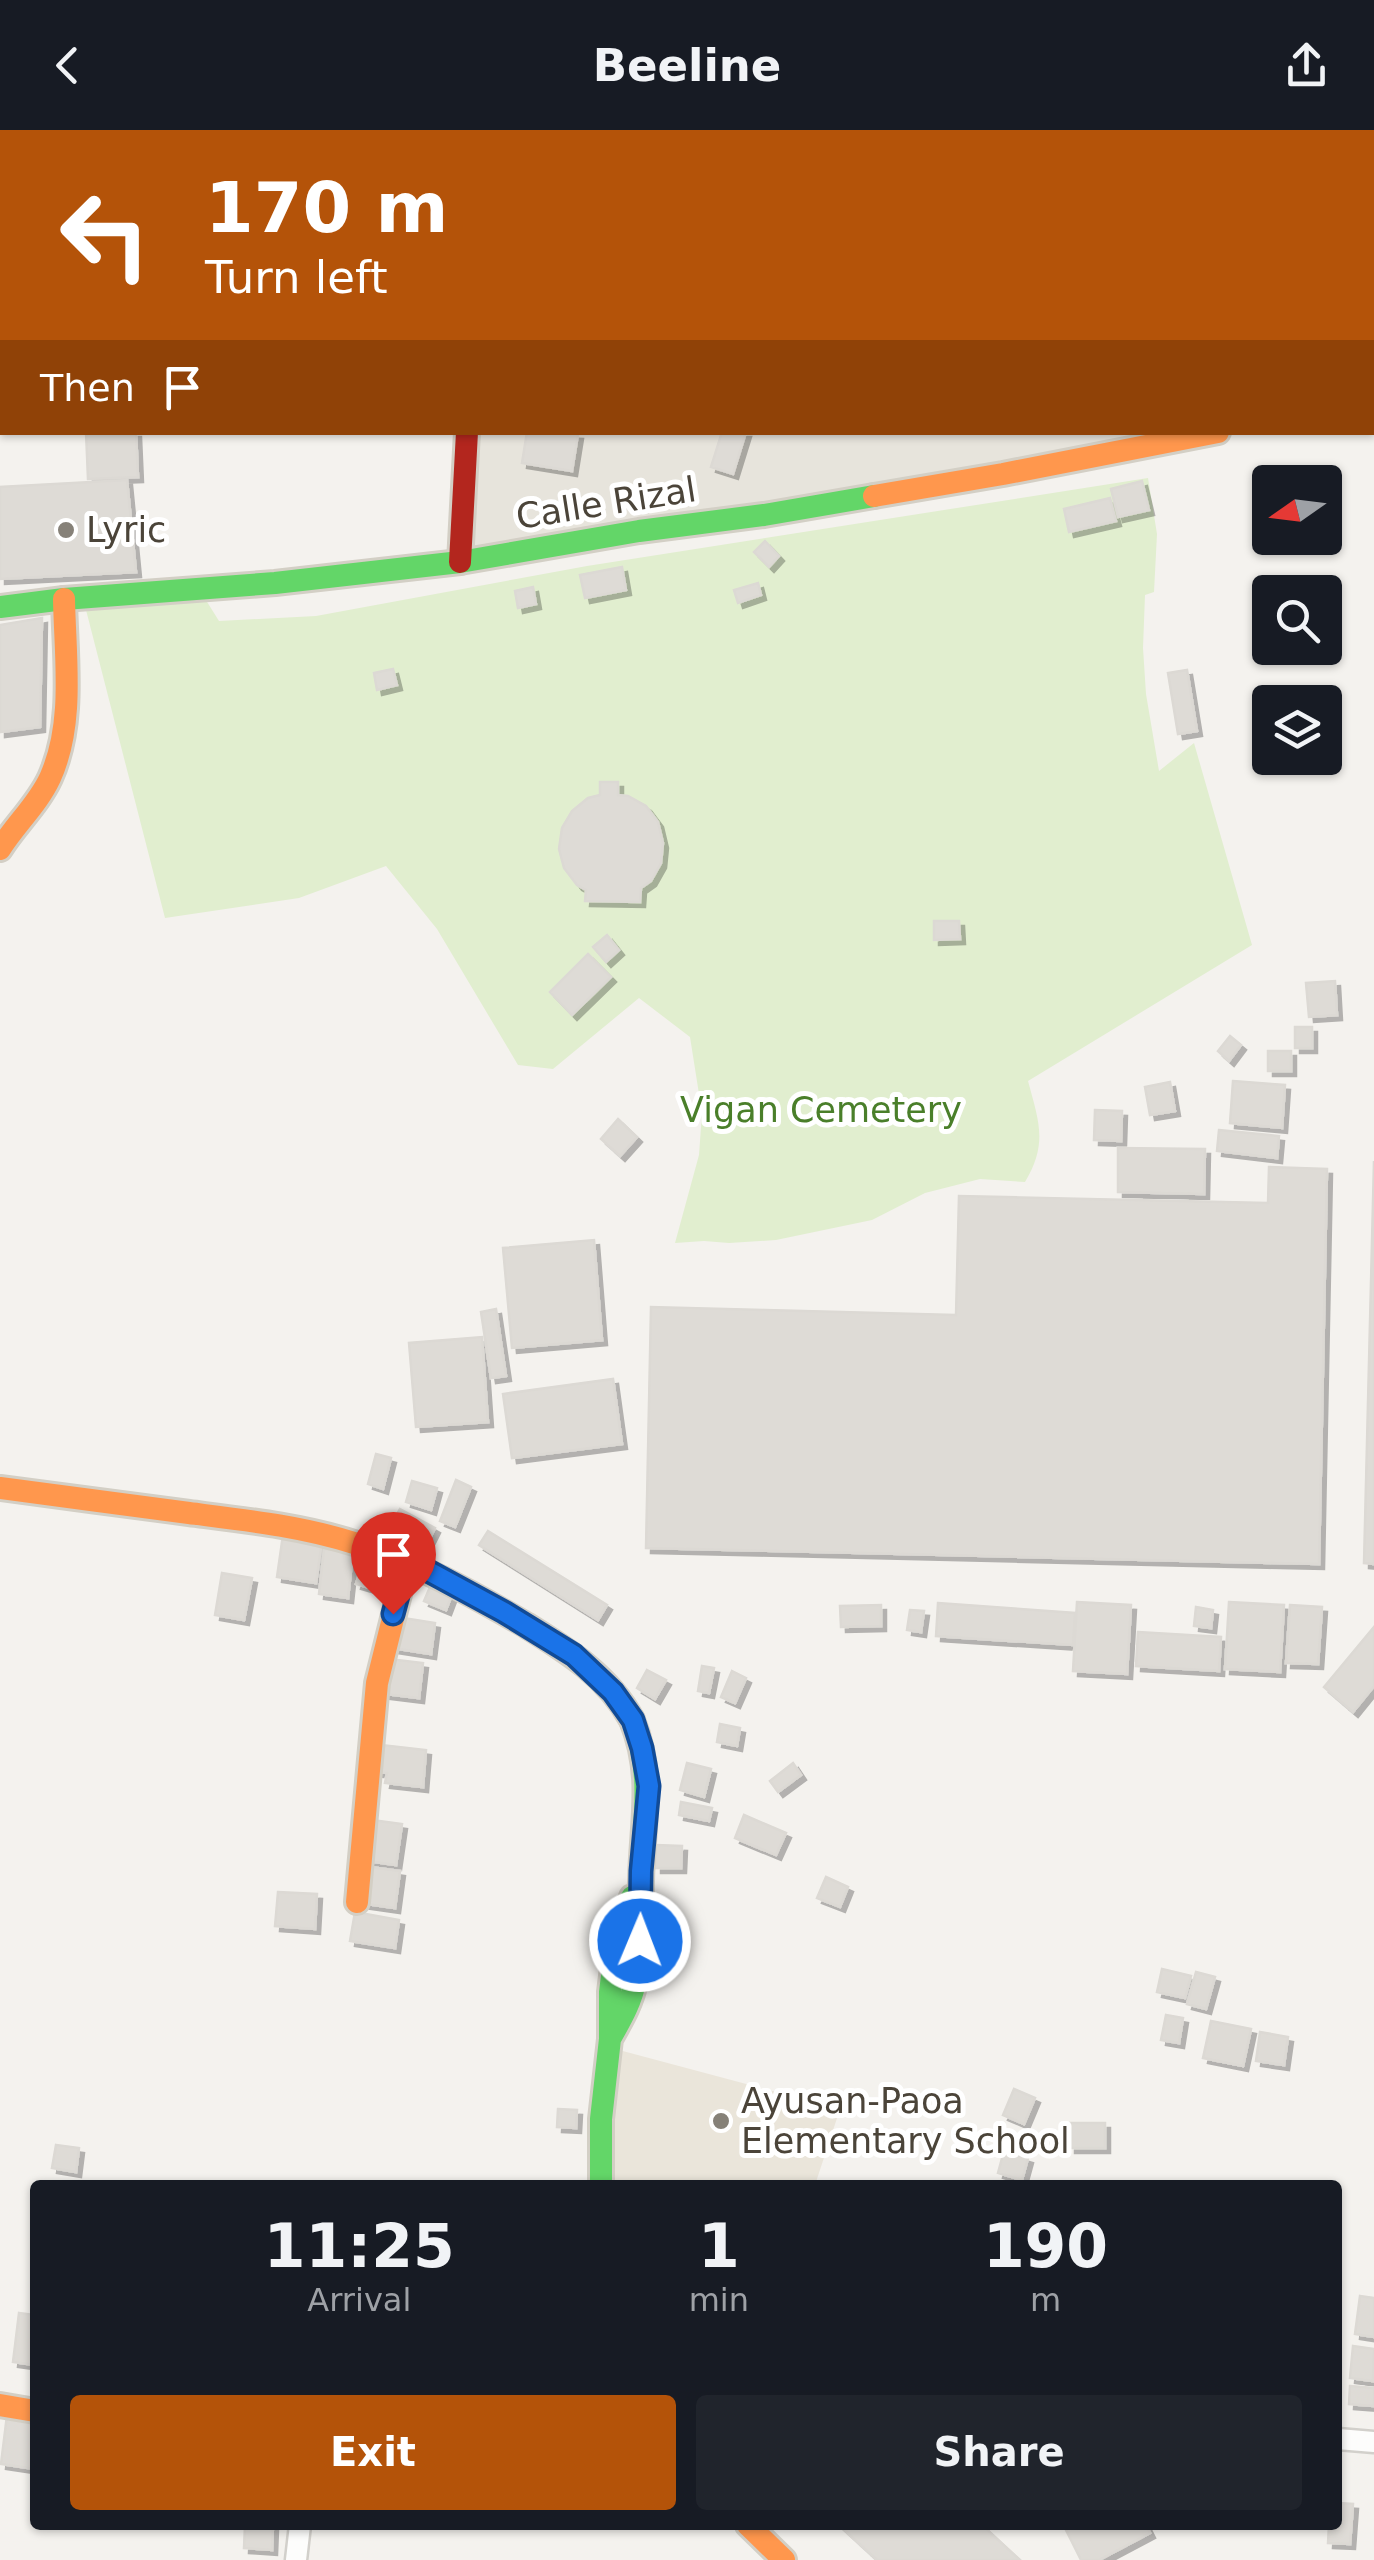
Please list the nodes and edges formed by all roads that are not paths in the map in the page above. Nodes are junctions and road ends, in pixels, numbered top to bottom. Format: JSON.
{"nodes":[{"id":1,"x":468,"y":435,"type":"edge"},
{"id":2,"x":1202,"y":435,"type":"edge"},
{"id":3,"x":460,"y":562,"type":"junction"},
{"id":4,"x":64,"y":599,"type":"junction"},
{"id":5,"x":0,"y":607,"type":"edge"},
{"id":6,"x":0,"y":849,"type":"edge"},
{"id":7,"x":0,"y":1488,"type":"edge"},
{"id":8,"x":407,"y":1562,"type":"junction"},
{"id":9,"x":356,"y":1902,"type":"dead end"},
{"id":10,"x":601,"y":2180,"type":"edge"},
{"id":11,"x":0,"y":2405,"type":"edge"},
{"id":12,"x":30,"y":2410,"type":"edge"},
{"id":13,"x":1342,"y":2439,"type":"edge"},
{"id":14,"x":1374,"y":2442,"type":"edge"},
{"id":15,"x":299,"y":2530,"type":"edge"},
{"id":16,"x":753,"y":2530,"type":"edge"},
{"id":17,"x":296,"y":2560,"type":"edge"},
{"id":18,"x":784,"y":2560,"type":"edge"}],
"edges":[{"from":1,"to":3,"type":"street"},
{"from":2,"to":3,"type":"street","name":"Calle Rizal"},
{"from":3,"to":4,"type":"street","name":"Calle Rizal"},
{"from":4,"to":5,"type":"street","name":"Calle Rizal"},
{"from":4,"to":6,"type":"street"},
{"from":7,"to":8,"type":"street"},
{"from":8,"to":9,"type":"street"},
{"from":8,"to":10,"type":"street"},
{"from":11,"to":12,"type":"street"},
{"from":13,"to":14,"type":"street"},
{"from":15,"to":17,"type":"street"},
{"from":16,"to":18,"type":"street"}]}
